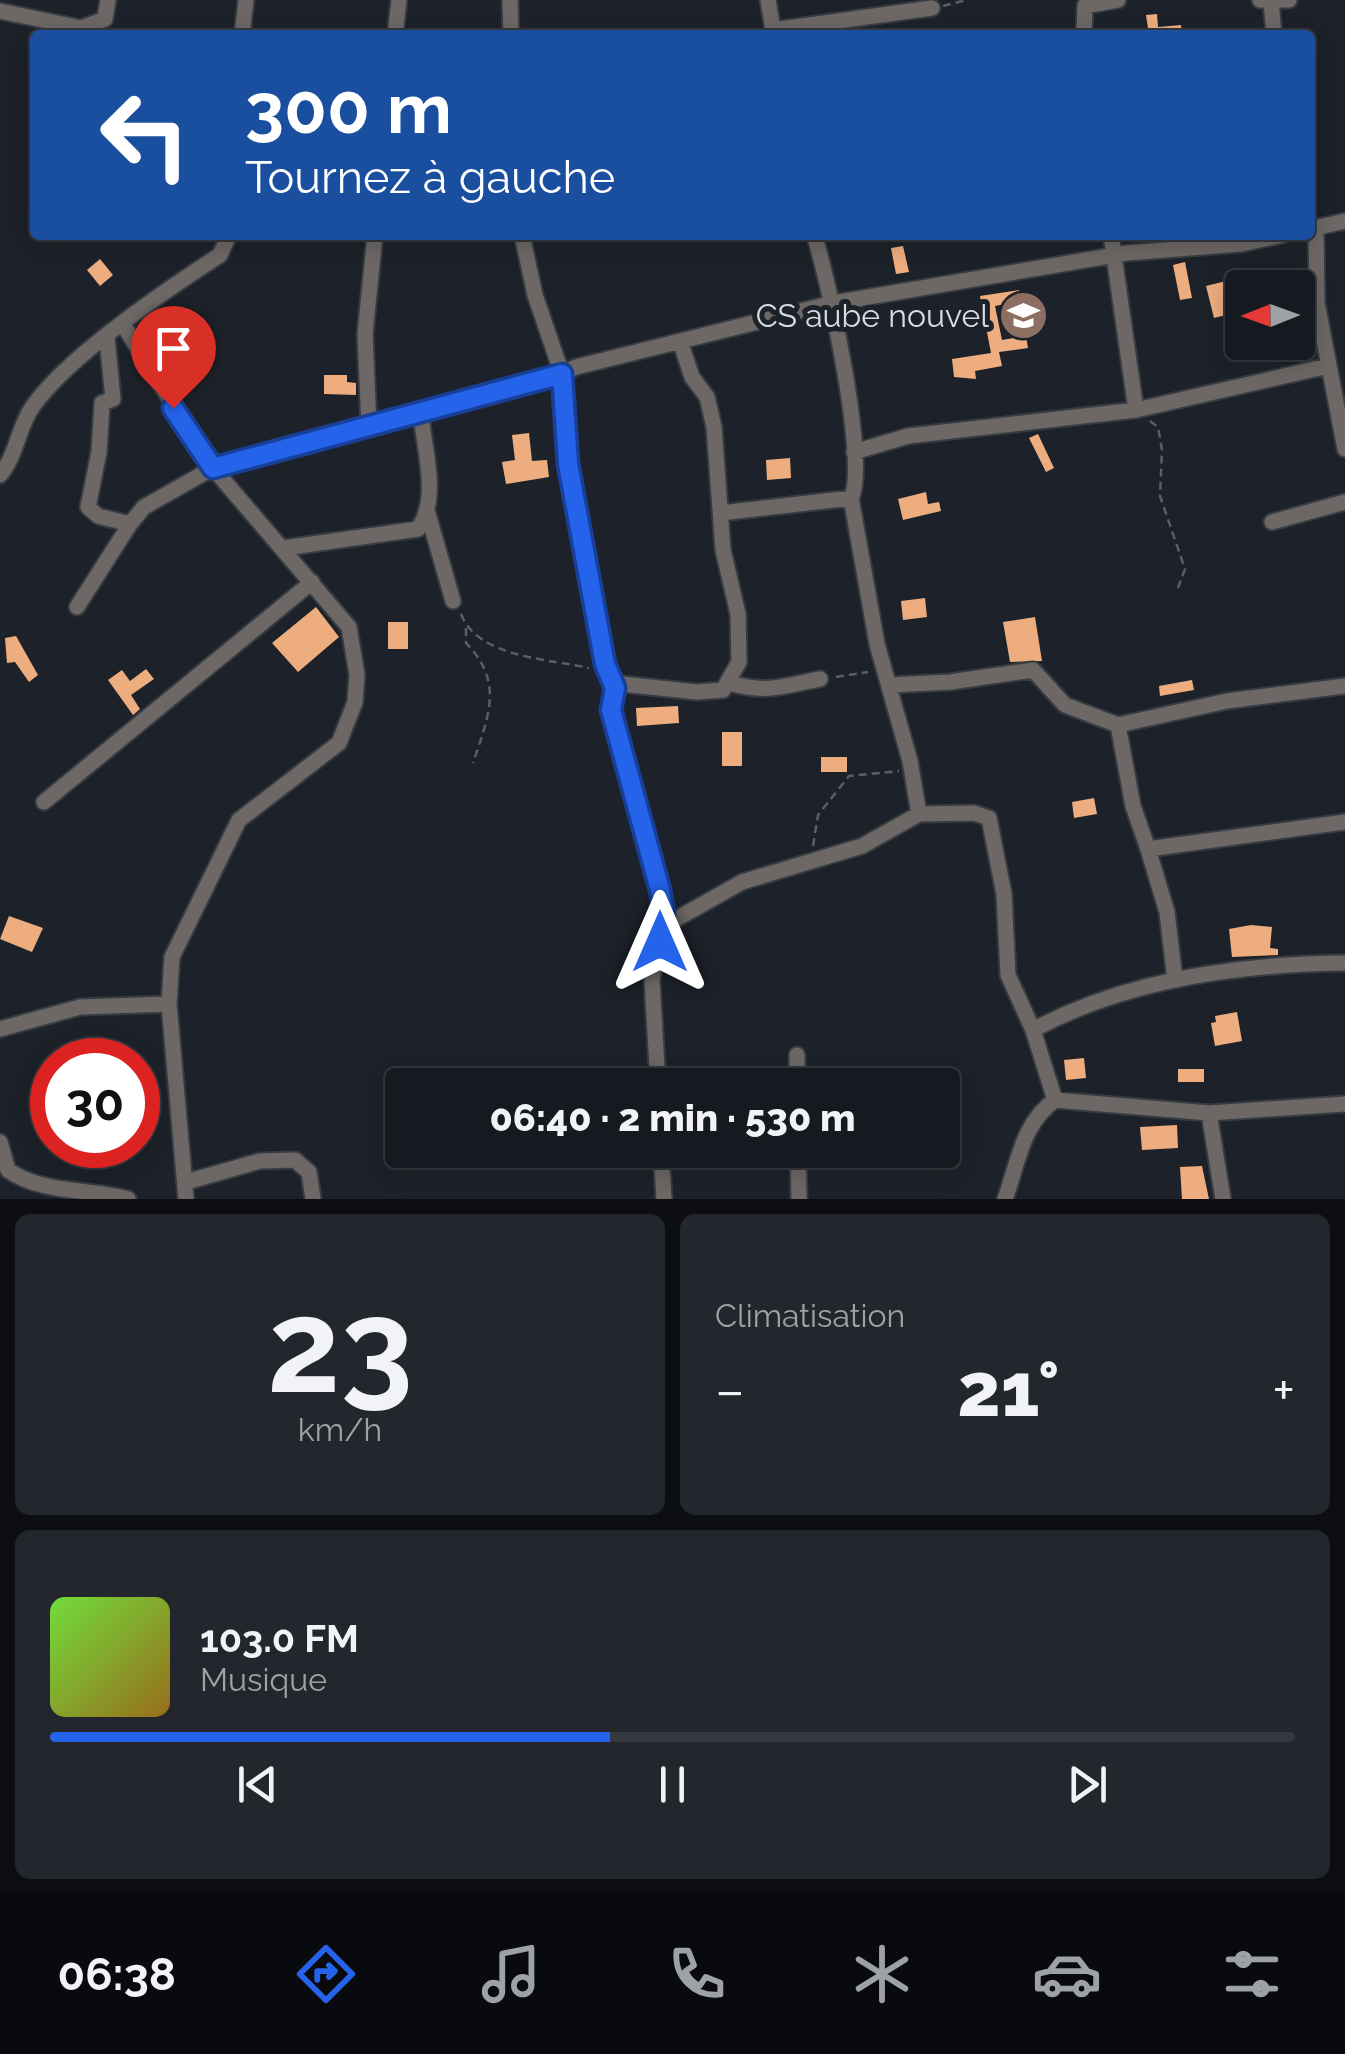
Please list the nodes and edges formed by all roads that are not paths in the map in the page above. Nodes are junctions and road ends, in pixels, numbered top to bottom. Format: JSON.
{"nodes":[{"id":1,"x":108,"y":0,"type":"edge"},
{"id":2,"x":246,"y":0,"type":"edge"},
{"id":3,"x":399,"y":0,"type":"edge"},
{"id":4,"x":510,"y":0,"type":"edge"},
{"id":5,"x":768,"y":0,"type":"edge"},
{"id":6,"x":1118,"y":0,"type":"edge"},
{"id":7,"x":1260,"y":0,"type":"edge"},
{"id":8,"x":1289,"y":0,"type":"edge"},
{"id":9,"x":1271,"y":1,"type":"edge"},
{"id":10,"x":932,"y":8,"type":"road end"},
{"id":11,"x":0,"y":11,"type":"edge"},
{"id":12,"x":94,"y":30,"type":"edge"},
{"id":13,"x":243,"y":30,"type":"edge"},
{"id":14,"x":396,"y":30,"type":"edge"},
{"id":15,"x":511,"y":30,"type":"edge"},
{"id":16,"x":769,"y":30,"type":"edge"},
{"id":17,"x":789,"y":30,"type":"edge"},
{"id":18,"x":1084,"y":30,"type":"edge"},
{"id":19,"x":1274,"y":30,"type":"edge"},
{"id":20,"x":1345,"y":221,"type":"edge"},
{"id":21,"x":1315,"y":228,"type":"edge"},
{"id":22,"x":224,"y":240,"type":"edge"},
{"id":23,"x":374,"y":240,"type":"edge"},
{"id":24,"x":523,"y":240,"type":"edge"},
{"id":25,"x":815,"y":240,"type":"edge"},
{"id":26,"x":1112,"y":240,"type":"edge"},
{"id":27,"x":1264,"y":240,"type":"edge"},
{"id":28,"x":1314,"y":240,"type":"edge"},
{"id":29,"x":1114,"y":256,"type":"junction"},
{"id":30,"x":833,"y":303,"type":"junction"},
{"id":31,"x":124,"y":326,"type":"junction"},
{"id":32,"x":108,"y":338,"type":"junction"},
{"id":33,"x":680,"y":341,"type":"junction"},
{"id":34,"x":1328,"y":366,"type":"junction"},
{"id":35,"x":562,"y":374,"type":"junction"},
{"id":36,"x":1136,"y":410,"type":"junction"},
{"id":37,"x":420,"y":414,"type":"junction"},
{"id":38,"x":369,"y":427,"type":"junction"},
{"id":39,"x":1345,"y":449,"type":"edge"},
{"id":40,"x":854,"y":452,"type":"junction"},
{"id":41,"x":213,"y":468,"type":"junction"},
{"id":42,"x":0,"y":475,"type":"edge"},
{"id":43,"x":851,"y":498,"type":"junction"},
{"id":44,"x":1345,"y":502,"type":"edge"},
{"id":45,"x":720,"y":513,"type":"junction"},
{"id":46,"x":428,"y":514,"type":"junction"},
{"id":47,"x":1272,"y":522,"type":"dead end"},
{"id":48,"x":130,"y":524,"type":"junction"},
{"id":49,"x":284,"y":548,"type":"junction"},
{"id":50,"x":312,"y":582,"type":"junction"},
{"id":51,"x":453,"y":601,"type":"road end"},
{"id":52,"x":77,"y":607,"type":"dead end"},
{"id":53,"x":820,"y":679,"type":"road end"},
{"id":54,"x":886,"y":679,"type":"junction"},
{"id":55,"x":729,"y":684,"type":"junction"},
{"id":56,"x":1345,"y":686,"type":"edge"},
{"id":57,"x":615,"y":688,"type":"junction"},
{"id":58,"x":1118,"y":725,"type":"junction"},
{"id":59,"x":44,"y":802,"type":"dead end"},
{"id":60,"x":919,"y":814,"type":"junction"},
{"id":61,"x":1345,"y":822,"type":"edge"},
{"id":62,"x":1148,"y":849,"type":"junction"},
{"id":63,"x":664,"y":926,"type":"junction"},
{"id":64,"x":1345,"y":963,"type":"edge"},
{"id":65,"x":1175,"y":980,"type":"junction"},
{"id":66,"x":169,"y":1004,"type":"junction"},
{"id":67,"x":0,"y":1029,"type":"edge"},
{"id":68,"x":1033,"y":1030,"type":"junction"},
{"id":69,"x":797,"y":1055,"type":"dead end"},
{"id":70,"x":657,"y":1068,"type":"edge"},
{"id":71,"x":797,"y":1068,"type":"edge"},
{"id":72,"x":1055,"y":1100,"type":"junction"},
{"id":73,"x":1345,"y":1104,"type":"edge"},
{"id":74,"x":1210,"y":1113,"type":"junction"},
{"id":75,"x":0,"y":1142,"type":"edge"},
{"id":76,"x":661,"y":1168,"type":"edge"},
{"id":77,"x":798,"y":1168,"type":"edge"},
{"id":78,"x":186,"y":1190,"type":"edge"},
{"id":79,"x":128,"y":1199,"type":"edge"},
{"id":80,"x":312,"y":1199,"type":"edge"},
{"id":81,"x":664,"y":1199,"type":"edge"},
{"id":82,"x":799,"y":1199,"type":"edge"},
{"id":83,"x":1005,"y":1199,"type":"edge"},
{"id":84,"x":1223,"y":1199,"type":"edge"}],
"edges":[{"from":1,"to":12,"type":"street"},
{"from":2,"to":13,"type":"street"},
{"from":3,"to":14,"type":"street"},
{"from":4,"to":15,"type":"street"},
{"from":5,"to":16,"type":"street"},
{"from":6,"to":18,"type":"street"},
{"from":7,"to":9,"type":"street"},
{"from":8,"to":9,"type":"street"},
{"from":9,"to":19,"type":"street"},
{"from":10,"to":17,"type":"street"},
{"from":11,"to":12,"type":"street"},
{"from":20,"to":21,"type":"street"},
{"from":22,"to":31,"type":"street"},
{"from":23,"to":38,"type":"street"},
{"from":24,"to":35,"type":"street"},
{"from":25,"to":30,"type":"street"},
{"from":26,"to":29,"type":"street"},
{"from":27,"to":29,"type":"street"},
{"from":28,"to":34,"type":"street"},
{"from":29,"to":30,"type":"street"},
{"from":29,"to":36,"type":"street"},
{"from":30,"to":33,"type":"street"},
{"from":30,"to":40,"type":"street"},
{"from":31,"to":32,"type":"street"},
{"from":31,"to":41,"type":"street"},
{"from":32,"to":42,"type":"street"},
{"from":32,"to":48,"type":"street"},
{"from":33,"to":35,"type":"street"},
{"from":33,"to":45,"type":"street"},
{"from":34,"to":36,"type":"street"},
{"from":34,"to":39,"type":"street"},
{"from":35,"to":37,"type":"street"},
{"from":35,"to":57,"type":"street"},
{"from":36,"to":40,"type":"street"},
{"from":37,"to":38,"type":"street"},
{"from":37,"to":46,"type":"street"},
{"from":38,"to":41,"type":"street"},
{"from":40,"to":43,"type":"street"},
{"from":41,"to":48,"type":"street"},
{"from":41,"to":49,"type":"street"},
{"from":43,"to":45,"type":"street"},
{"from":43,"to":54,"type":"street"},
{"from":44,"to":47,"type":"street"},
{"from":45,"to":55,"type":"street"},
{"from":46,"to":49,"type":"street"},
{"from":46,"to":51,"type":"street"},
{"from":48,"to":52,"type":"street"},
{"from":49,"to":50,"type":"street"},
{"from":50,"to":59,"type":"street"},
{"from":50,"to":66,"type":"street"},
{"from":53,"to":55,"type":"street"},
{"from":54,"to":58,"type":"street"},
{"from":54,"to":60,"type":"street"},
{"from":55,"to":57,"type":"street"},
{"from":56,"to":58,"type":"street"},
{"from":57,"to":63,"type":"street"},
{"from":58,"to":62,"type":"street"},
{"from":60,"to":63,"type":"street"},
{"from":60,"to":68,"type":"street"},
{"from":61,"to":62,"type":"street"},
{"from":62,"to":65,"type":"street"},
{"from":63,"to":70,"type":"street"},
{"from":64,"to":65,"type":"street"},
{"from":65,"to":68,"type":"street"},
{"from":66,"to":67,"type":"street"},
{"from":66,"to":78,"type":"street"},
{"from":68,"to":72,"type":"street"},
{"from":69,"to":71,"type":"street"},
{"from":72,"to":74,"type":"street"},
{"from":72,"to":83,"type":"street"},
{"from":73,"to":74,"type":"street"},
{"from":74,"to":84,"type":"street"},
{"from":75,"to":79,"type":"street"},
{"from":76,"to":81,"type":"street"},
{"from":77,"to":82,"type":"street"},
{"from":78,"to":80,"type":"street"}]}
